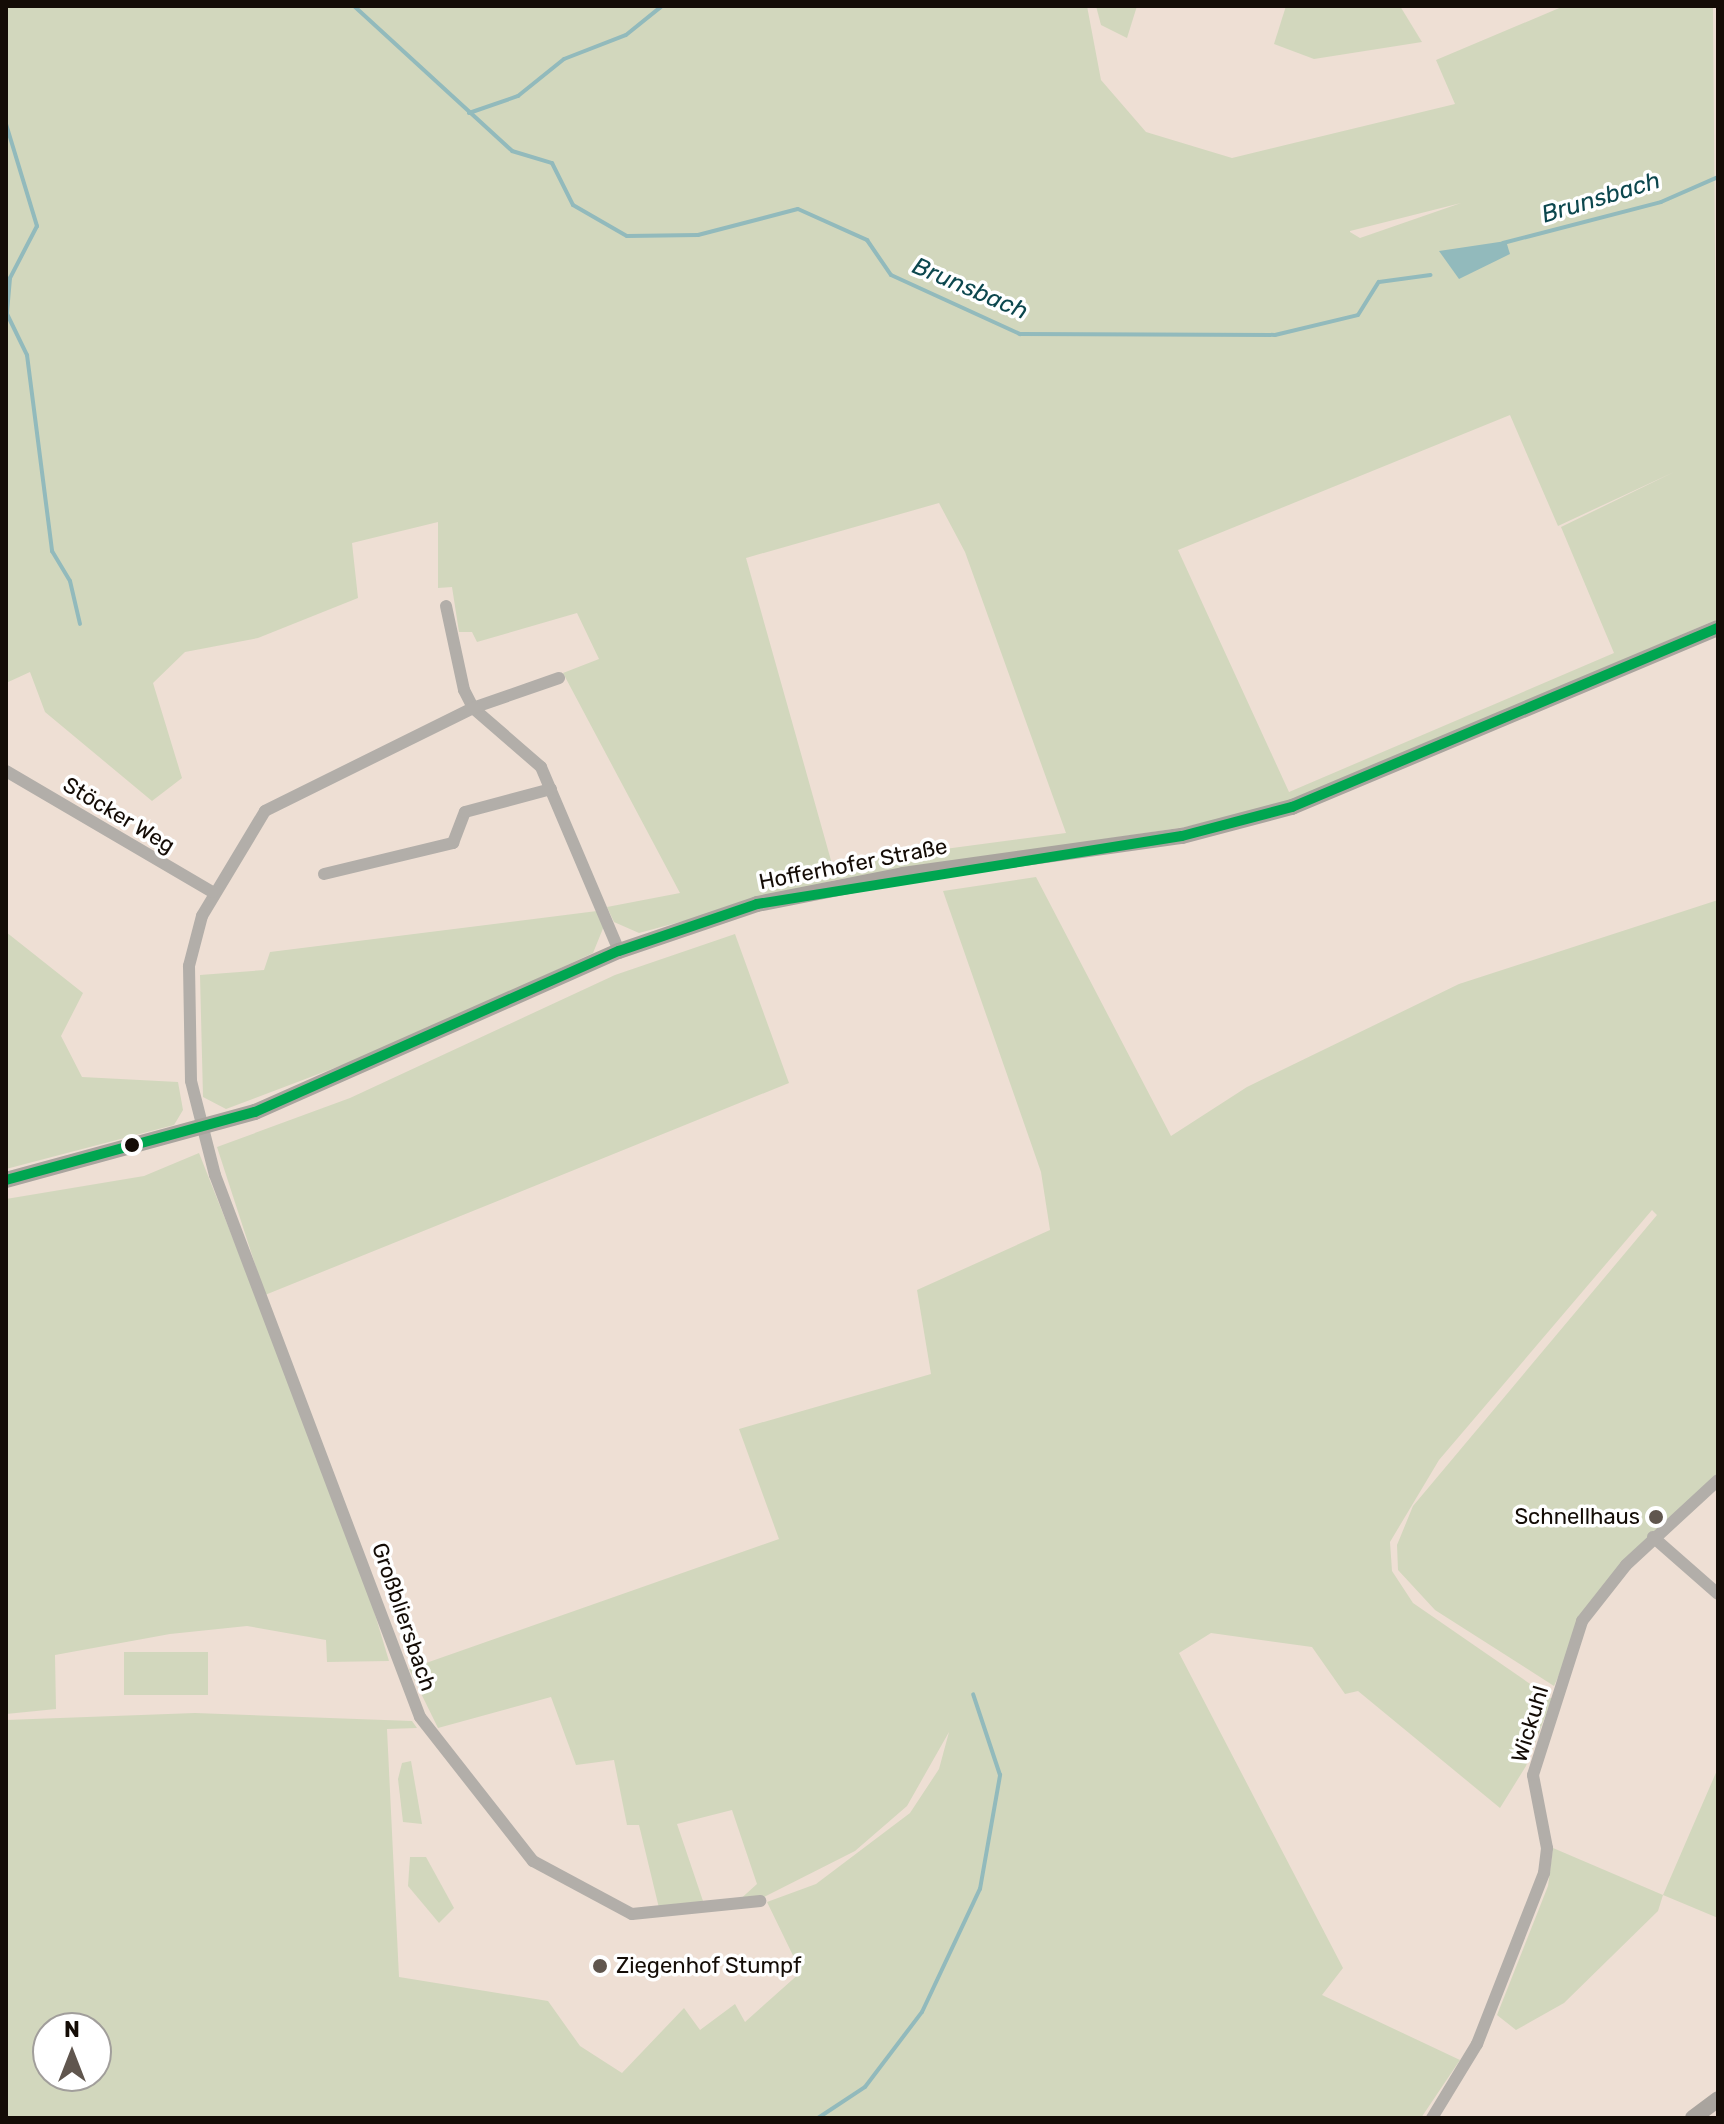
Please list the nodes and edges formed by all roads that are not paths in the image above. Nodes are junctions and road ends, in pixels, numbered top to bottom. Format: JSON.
{"nodes":[{"id":1,"x":446,"y":606,"type":"dead end"},
{"id":2,"x":1718,"y":628,"type":"edge"},
{"id":3,"x":559,"y":678,"type":"dead end"},
{"id":4,"x":473,"y":708,"type":"junction"},
{"id":5,"x":6,"y":771,"type":"edge"},
{"id":6,"x":551,"y":789,"type":"junction"},
{"id":7,"x":324,"y":874,"type":"dead end"},
{"id":8,"x":212,"y":892,"type":"junction"},
{"id":9,"x":619,"y":951,"type":"junction"},
{"id":10,"x":200,"y":1131,"type":"junction"},
{"id":11,"x":6,"y":1180,"type":"edge"},
{"id":12,"x":1718,"y":1480,"type":"edge"},
{"id":13,"x":1653,"y":1537,"type":"junction"},
{"id":14,"x":1718,"y":1594,"type":"edge"},
{"id":15,"x":760,"y":1901,"type":"dead end"},
{"id":16,"x":1718,"y":2099,"type":"edge"},
{"id":17,"x":1432,"y":2118,"type":"edge"},
{"id":18,"x":1693,"y":2118,"type":"edge"}],
"edges":[{"from":1,"to":4,"type":"street"},
{"from":2,"to":9,"type":"street","name":"Hofferhofer Straße"},
{"from":3,"to":4,"type":"street","name":"Großbliersbach"},
{"from":4,"to":6,"type":"street"},
{"from":4,"to":8,"type":"street","name":"Großbliersbach"},
{"from":5,"to":8,"type":"street","name":"Stöcker Weg"},
{"from":6,"to":7,"type":"street"},
{"from":6,"to":9,"type":"street"},
{"from":8,"to":10,"type":"street","name":"Großbliersbach"},
{"from":9,"to":10,"type":"street","name":"Hofferhofer Straße"},
{"from":10,"to":11,"type":"street","name":"Hofferhofer Straße"},
{"from":10,"to":15,"type":"street","name":"Großbliersbach"},
{"from":12,"to":13,"type":"street","name":"Wickuhl"},
{"from":13,"to":14,"type":"street"},
{"from":13,"to":17,"type":"street","name":"Wickuhl"},
{"from":16,"to":18,"type":"street"}]}
